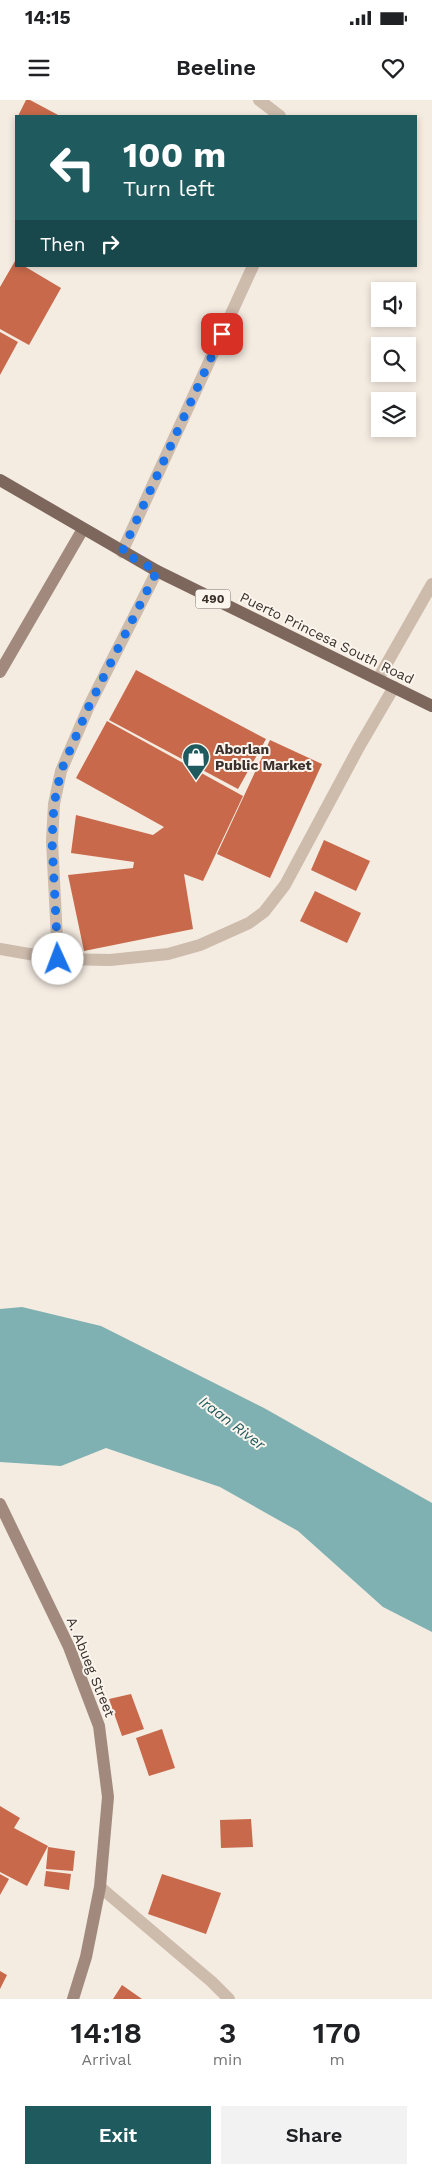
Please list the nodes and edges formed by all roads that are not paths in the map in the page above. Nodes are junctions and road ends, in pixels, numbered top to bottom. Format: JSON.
{"nodes":[{"id":1,"x":260,"y":100,"type":"edge"},
{"id":2,"x":279,"y":115,"type":"edge"},
{"id":3,"x":253,"y":267,"type":"edge"},
{"id":4,"x":0,"y":480,"type":"edge"},
{"id":5,"x":83,"y":530,"type":"junction"},
{"id":6,"x":122,"y":552,"type":"junction"},
{"id":7,"x":157,"y":571,"type":"junction"},
{"id":8,"x":432,"y":584,"type":"edge"},
{"id":9,"x":0,"y":672,"type":"edge"},
{"id":10,"x":378,"y":679,"type":"junction"},
{"id":11,"x":394,"y":687,"type":"junction"},
{"id":12,"x":432,"y":706,"type":"edge"},
{"id":13,"x":0,"y":949,"type":"edge"},
{"id":14,"x":58,"y":959,"type":"junction"},
{"id":15,"x":0,"y":1504,"type":"edge"},
{"id":16,"x":100,"y":1887,"type":"junction"},
{"id":17,"x":73,"y":1999,"type":"edge"},
{"id":18,"x":228,"y":1999,"type":"edge"}],
"edges":[{"from":1,"to":2,"type":"street"},
{"from":3,"to":6,"type":"street"},
{"from":4,"to":5,"type":"main road","name":"Puerto Princesa South Road","number":"490"},
{"from":5,"to":6,"type":"main road","name":"Puerto Princesa South Road","number":"490"},
{"from":5,"to":9,"type":"street"},
{"from":6,"to":7,"type":"main road","name":"Puerto Princesa South Road","number":"490"},
{"from":7,"to":10,"type":"main road","name":"Puerto Princesa South Road","number":"490"},
{"from":7,"to":14,"type":"street"},
{"from":8,"to":10,"type":"street"},
{"from":10,"to":11,"type":"main road","name":"Puerto Princesa South Road","number":"490"},
{"from":11,"to":12,"type":"main road","name":"Puerto Princesa South Road","number":"490"},
{"from":11,"to":14,"type":"street"},
{"from":13,"to":14,"type":"street"},
{"from":15,"to":16,"type":"street","name":"A. Abueg Street"},
{"from":16,"to":17,"type":"street","name":"A. Abueg Street"},
{"from":16,"to":18,"type":"street"}]}
